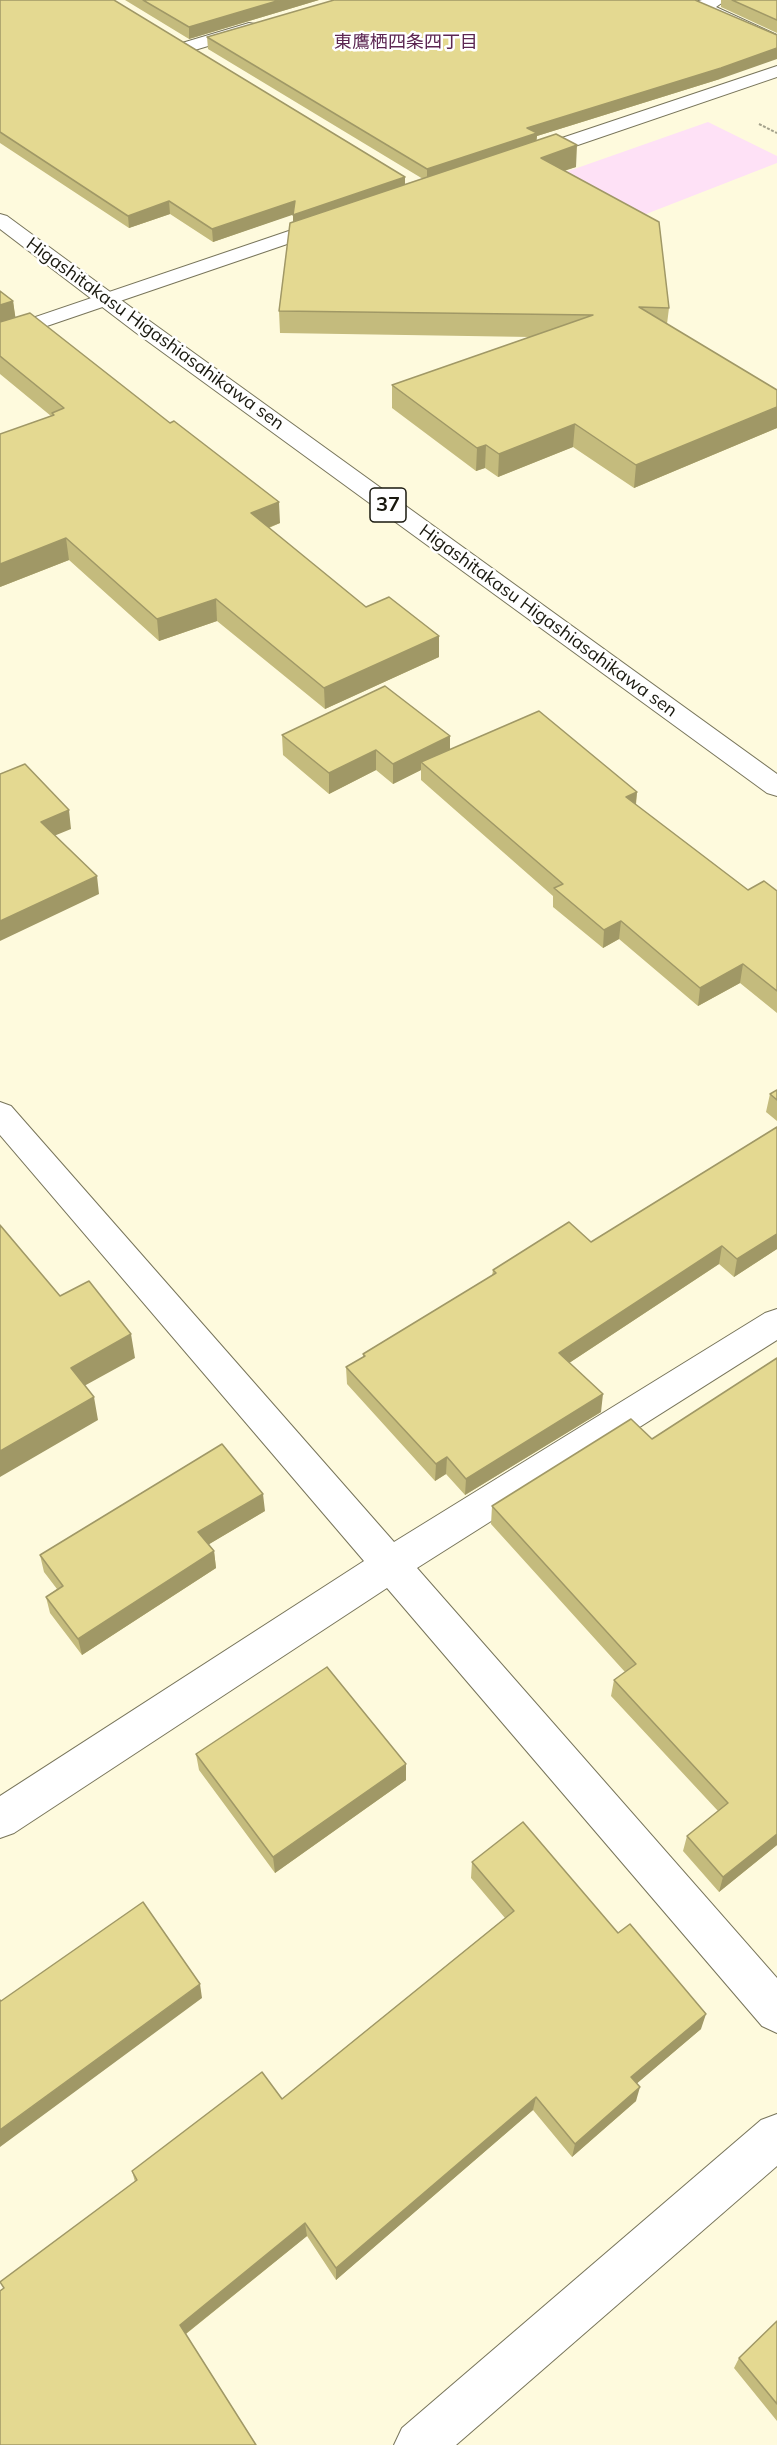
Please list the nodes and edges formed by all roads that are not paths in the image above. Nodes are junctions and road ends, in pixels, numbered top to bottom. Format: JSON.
{"nodes":[{"id":1,"x":718,"y":0,"type":"edge"},
{"id":2,"x":266,"y":23,"type":"edge"},
{"id":3,"x":168,"y":35,"type":"edge"},
{"id":4,"x":777,"y":42,"type":"edge"},
{"id":5,"x":188,"y":47,"type":"junction"},
{"id":6,"x":208,"y":59,"type":"edge"},
{"id":7,"x":777,"y":71,"type":"edge"},
{"id":8,"x":513,"y":160,"type":"edge"},
{"id":9,"x":345,"y":218,"type":"edge"},
{"id":10,"x":0,"y":220,"type":"edge"},
{"id":11,"x":107,"y":299,"type":"junction"},
{"id":12,"x":0,"y":336,"type":"edge"},
{"id":13,"x":777,"y":787,"type":"edge"},
{"id":14,"x":0,"y":1114,"type":"edge"},
{"id":15,"x":777,"y":1323,"type":"edge"},
{"id":16,"x":390,"y":1565,"type":"junction"},
{"id":17,"x":0,"y":1819,"type":"edge"},
{"id":18,"x":777,"y":2011,"type":"edge"},
{"id":19,"x":777,"y":2136,"type":"edge"},
{"id":20,"x":419,"y":2445,"type":"edge"}],
"edges":[{"from":1,"to":4,"type":"street"},
{"from":2,"to":5,"type":"street"},
{"from":3,"to":5,"type":"street"},
{"from":5,"to":6,"type":"street"},
{"from":7,"to":8,"type":"street"},
{"from":9,"to":11,"type":"street"},
{"from":10,"to":11,"type":"street","name":"Higashitakasu Higashiasahikawa sen","number":"37"},
{"from":11,"to":12,"type":"street"},
{"from":11,"to":13,"type":"street","name":"Higashitakasu Higashiasahikawa sen","number":"37"},
{"from":14,"to":16,"type":"street"},
{"from":15,"to":16,"type":"street"},
{"from":16,"to":17,"type":"street"},
{"from":16,"to":18,"type":"street"},
{"from":19,"to":20,"type":"street"}]}
